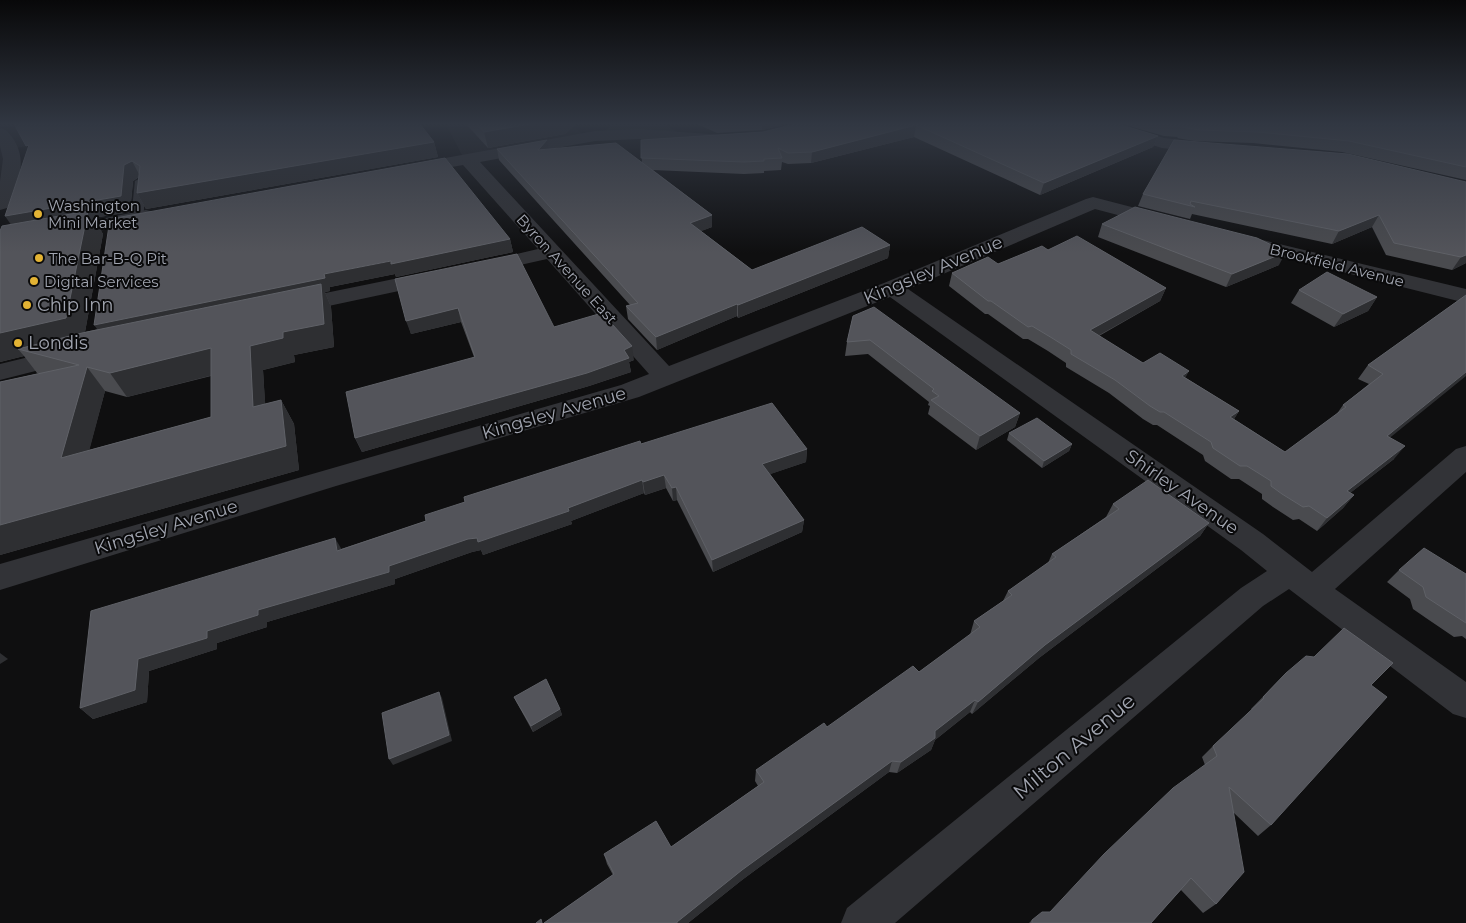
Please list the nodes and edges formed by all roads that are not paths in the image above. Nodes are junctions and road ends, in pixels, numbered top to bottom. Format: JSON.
{"nodes":[{"id":1,"x":13,"y":167,"type":"edge"},
{"id":2,"x":424,"y":167,"type":"edge"},
{"id":3,"x":474,"y":167,"type":"edge"},
{"id":4,"x":393,"y":172,"type":"edge"},
{"id":5,"x":141,"y":181,"type":"edge"},
{"id":6,"x":0,"y":204,"type":"edge"},
{"id":7,"x":166,"y":212,"type":"edge"},
{"id":8,"x":137,"y":218,"type":"junction"},
{"id":9,"x":1180,"y":225,"type":"edge"},
{"id":10,"x":1228,"y":237,"type":"edge"},
{"id":11,"x":0,"y":245,"type":"edge"},
{"id":12,"x":552,"y":252,"type":"junction"},
{"id":13,"x":892,"y":288,"type":"junction"},
{"id":14,"x":1466,"y":296,"type":"edge"},
{"id":15,"x":268,"y":312,"type":"edge"},
{"id":16,"x":83,"y":352,"type":"edge"},
{"id":17,"x":0,"y":372,"type":"edge"},
{"id":18,"x":666,"y":378,"type":"junction"},
{"id":19,"x":1466,"y":456,"type":"edge"},
{"id":20,"x":0,"y":578,"type":"edge"},
{"id":21,"x":1300,"y":582,"type":"junction"},
{"id":22,"x":1466,"y":702,"type":"edge"},
{"id":23,"x":862,"y":923,"type":"edge"}],
"edges":[{"from":1,"to":6,"type":"street"},
{"from":2,"to":4,"type":"street"},
{"from":3,"to":12,"type":"street","name":"Byron Avenue East"},
{"from":5,"to":8,"type":"lane"},
{"from":7,"to":8,"type":"street"},
{"from":8,"to":11,"type":"street"},
{"from":9,"to":13,"type":"street","name":"Kingsley Avenue"},
{"from":10,"to":14,"type":"street","name":"Brookfield Avenue"},
{"from":12,"to":15,"type":"street"},
{"from":12,"to":18,"type":"street","name":"Byron Avenue East"},
{"from":13,"to":18,"type":"street","name":"Kingsley Avenue"},
{"from":13,"to":21,"type":"street","name":"Shirley Avenue"},
{"from":16,"to":17,"type":"street"},
{"from":18,"to":20,"type":"street","name":"Kingsley Avenue"},
{"from":19,"to":21,"type":"street","name":"Milton Avenue"},
{"from":21,"to":22,"type":"street","name":"Shirley Avenue"},
{"from":21,"to":23,"type":"street","name":"Milton Avenue"}]}
